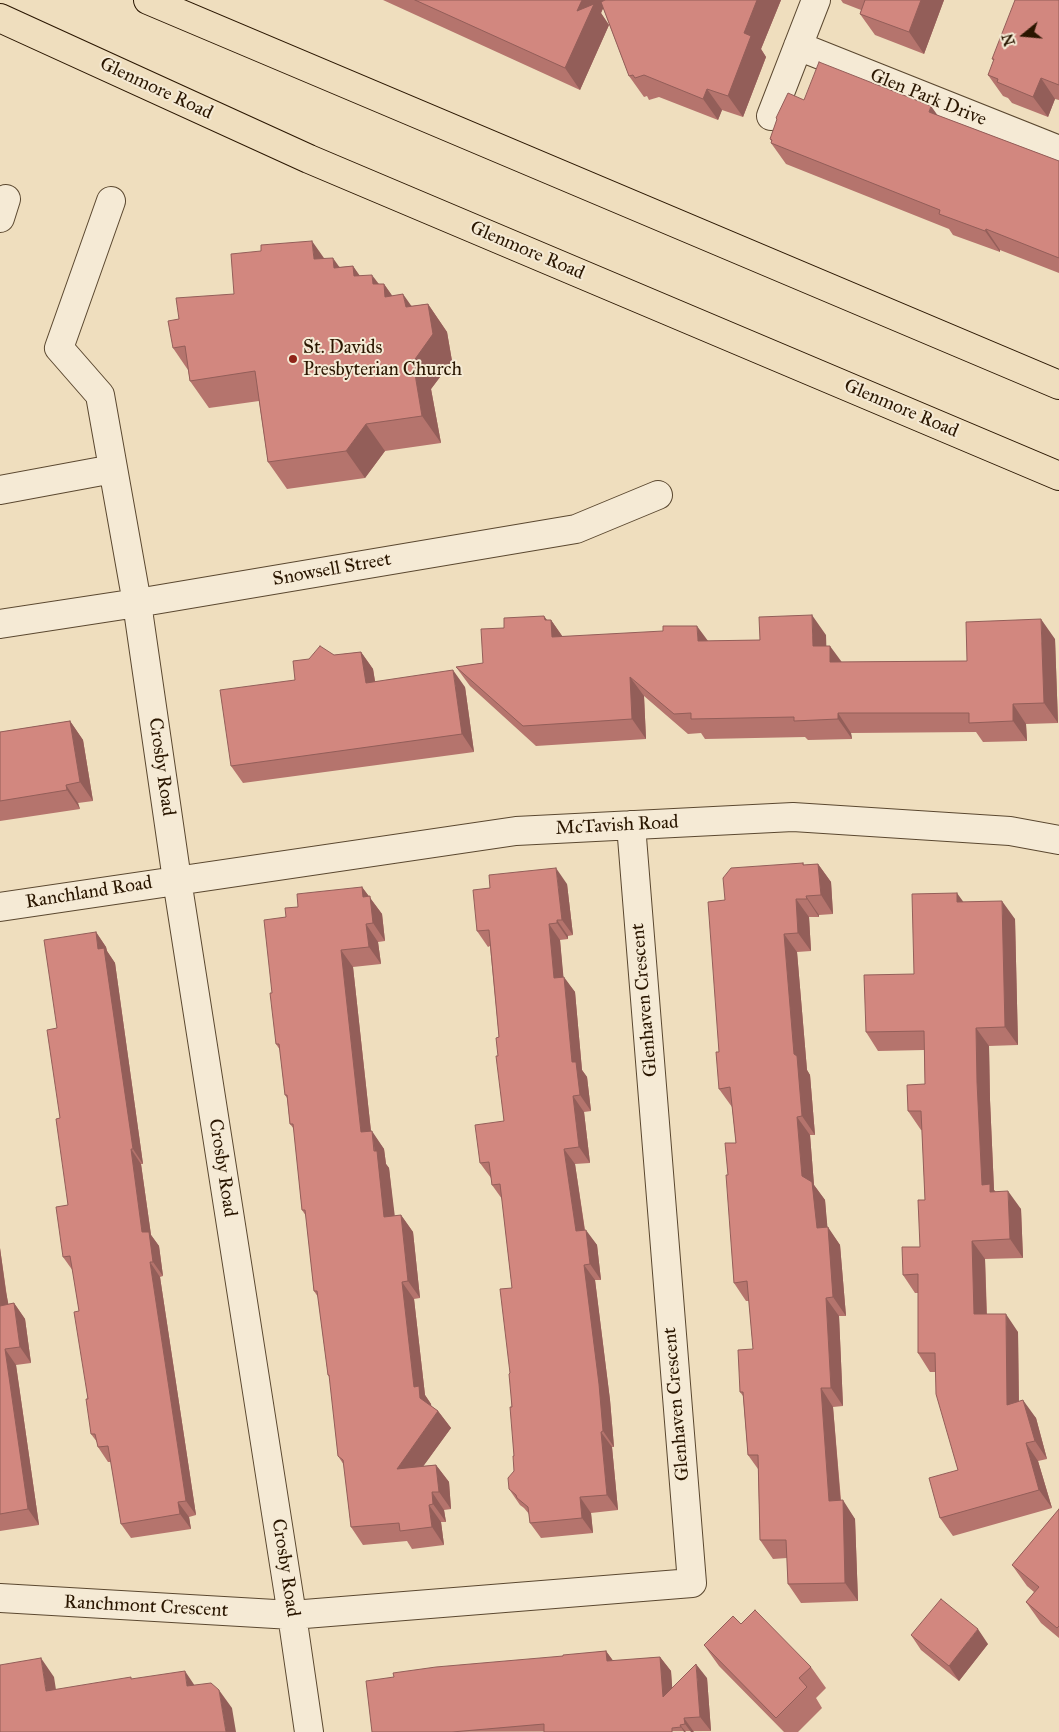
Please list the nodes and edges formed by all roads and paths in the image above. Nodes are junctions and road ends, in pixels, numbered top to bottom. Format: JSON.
{"nodes":[{"id":1,"x":148,"y":0,"type":"edge"},
{"id":2,"x":816,"y":0,"type":"edge"},
{"id":3,"x":0,"y":18,"type":"edge"},
{"id":4,"x":798,"y":46,"type":"junction"},
{"id":5,"x":771,"y":116,"type":"dead end"},
{"id":6,"x":1059,"y":150,"type":"edge"},
{"id":7,"x":111,"y":202,"type":"dead end"},
{"id":8,"x":1059,"y":385,"type":"edge"},
{"id":9,"x":114,"y":470,"type":"junction"},
{"id":10,"x":1059,"y":476,"type":"edge"},
{"id":11,"x":0,"y":490,"type":"edge"},
{"id":12,"x":658,"y":495,"type":"dead end"},
{"id":13,"x":137,"y":603,"type":"junction"},
{"id":14,"x":0,"y":624,"type":"edge"},
{"id":15,"x":631,"y":825,"type":"junction"},
{"id":16,"x":1059,"y":840,"type":"edge"},
{"id":17,"x":177,"y":880,"type":"junction"},
{"id":18,"x":0,"y":906,"type":"edge"},
{"id":19,"x":0,"y":1598,"type":"edge"},
{"id":20,"x":292,"y":1615,"type":"junction"},
{"id":21,"x":309,"y":1732,"type":"edge"}],
"edges":[{"from":1,"to":8,"type":"main road"},
{"from":2,"to":4,"type":"street"},
{"from":3,"to":10,"type":"main road","name":"Glenmore Road"},
{"from":4,"to":5,"type":"street"},
{"from":4,"to":6,"type":"street","name":"Glen Park Drive"},
{"from":7,"to":9,"type":"street","name":"Crosby Road"},
{"from":9,"to":11,"type":"street"},
{"from":9,"to":13,"type":"street","name":"Crosby Road"},
{"from":12,"to":13,"type":"street","name":"Snowsell Street"},
{"from":13,"to":14,"type":"street","name":"Snowsell Street"},
{"from":13,"to":17,"type":"street","name":"Crosby Road"},
{"from":15,"to":16,"type":"street","name":"McTavish Road"},
{"from":15,"to":17,"type":"street","name":"McTavish Road"},
{"from":15,"to":20,"type":"street","name":"Glenhaven Crescent"},
{"from":17,"to":18,"type":"street","name":"Ranchland Road"},
{"from":17,"to":20,"type":"street","name":"Crosby Road"},
{"from":19,"to":20,"type":"street","name":"Ranchmont Crescent"},
{"from":20,"to":21,"type":"street","name":"Crosby Road"}]}
